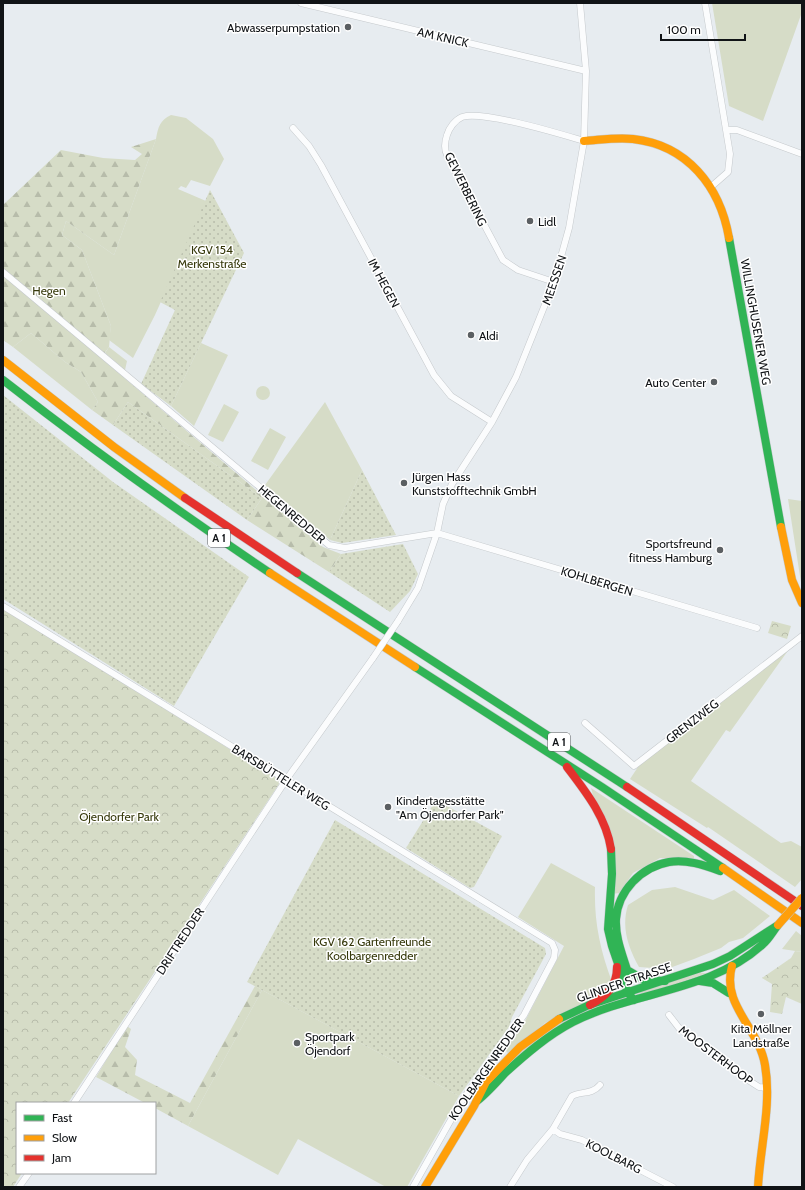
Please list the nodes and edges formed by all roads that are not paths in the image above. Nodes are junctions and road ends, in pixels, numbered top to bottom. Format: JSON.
{"nodes":[{"id":1,"x":301,"y":3,"type":"edge"},
{"id":2,"x":580,"y":3,"type":"edge"},
{"id":3,"x":705,"y":3,"type":"edge"},
{"id":4,"x":586,"y":71,"type":"junction"},
{"id":5,"x":293,"y":128,"type":"dead end"},
{"id":6,"x":726,"y":130,"type":"junction"},
{"id":7,"x":584,"y":141,"type":"junction"},
{"id":8,"x":802,"y":154,"type":"edge"},
{"id":9,"x":712,"y":186,"type":"junction"},
{"id":10,"x":3,"y":272,"type":"edge"},
{"id":11,"x":554,"y":282,"type":"junction"},
{"id":12,"x":3,"y":360,"type":"edge"},
{"id":13,"x":3,"y":380,"type":"edge"},
{"id":14,"x":492,"y":422,"type":"junction"},
{"id":15,"x":437,"y":533,"type":"junction"},
{"id":16,"x":802,"y":603,"type":"edge"},
{"id":17,"x":3,"y":606,"type":"edge"},
{"id":18,"x":757,"y":628,"type":"dead end"},
{"id":19,"x":802,"y":636,"type":"edge"},
{"id":20,"x":585,"y":723,"type":"dead end"},
{"id":21,"x":562,"y":760,"type":"junction"},
{"id":22,"x":286,"y":780,"type":"junction"},
{"id":23,"x":741,"y":879,"type":"junction"},
{"id":24,"x":802,"y":898,"type":"edge"},
{"id":25,"x":802,"y":906,"type":"edge"},
{"id":26,"x":802,"y":923,"type":"edge"},
{"id":27,"x":778,"y":925,"type":"junction"},
{"id":28,"x":555,"y":950,"type":"joint"},
{"id":29,"x":616,"y":960,"type":"junction"},
{"id":30,"x":713,"y":964,"type":"junction"},
{"id":31,"x":732,"y":966,"type":"junction"},
{"id":32,"x":627,"y":970,"type":"junction"},
{"id":33,"x":717,"y":973,"type":"junction"},
{"id":34,"x":665,"y":981,"type":"junction"},
{"id":35,"x":700,"y":981,"type":"junction"},
{"id":36,"x":727,"y":983,"type":"junction"},
{"id":37,"x":720,"y":987,"type":"junction"},
{"id":38,"x":631,"y":992,"type":"junction"},
{"id":39,"x":729,"y":993,"type":"junction"},
{"id":40,"x":634,"y":1000,"type":"junction"},
{"id":41,"x":590,"y":1005,"type":"junction"},
{"id":42,"x":669,"y":1015,"type":"dead end"},
{"id":43,"x":600,"y":1086,"type":"dead end"},
{"id":44,"x":767,"y":1088,"type":"junction"},
{"id":45,"x":478,"y":1100,"type":"junction"},
{"id":46,"x":75,"y":1102,"type":"edge"},
{"id":47,"x":553,"y":1129,"type":"junction"},
{"id":48,"x":27,"y":1174,"type":"edge"},
{"id":49,"x":19,"y":1187,"type":"edge"},
{"id":50,"x":413,"y":1187,"type":"edge"},
{"id":51,"x":425,"y":1187,"type":"edge"},
{"id":52,"x":510,"y":1187,"type":"edge"},
{"id":53,"x":673,"y":1187,"type":"edge"},
{"id":54,"x":758,"y":1187,"type":"edge"}],
"edges":[{"from":1,"to":4,"type":"street","name":"AM KNICK"},
{"from":2,"to":4,"type":"street","name":"MEESSEN"},
{"from":3,"to":6,"type":"street"},
{"from":4,"to":7,"type":"street","name":"MEESSEN"},
{"from":5,"to":14,"type":"street","name":"IM HEGEN"},
{"from":6,"to":8,"type":"street"},
{"from":6,"to":9,"type":"street"},
{"from":7,"to":9,"type":"main road","name":"WILLINGHUSENER WEG"},
{"from":7,"to":11,"type":"street","name":"MEESSEN"},
{"from":7,"to":11,"type":"street","name":"GEWERBERING"},
{"from":9,"to":16,"type":"main road","name":"WILLINGHUSENER WEG"},
{"from":10,"to":15,"type":"street","name":"HEGENREDDER"},
{"from":11,"to":14,"type":"street","name":"MEESSEN"},
{"from":12,"to":25,"type":"main road","number":"A 1"},
{"from":13,"to":21,"type":"main road","number":"A 1"},
{"from":14,"to":15,"type":"street","name":"MEESSEN"},
{"from":15,"to":18,"type":"street","name":"KOHLBERGEN"},
{"from":15,"to":22,"type":"street","bridge":true},
{"from":17,"to":22,"type":"street","name":"BARSBÜTTELER WEG"},
{"from":19,"to":20,"type":"street","name":"GRENZWEG"},
{"from":21,"to":23,"type":"main road","number":"A 1"},
{"from":21,"to":29,"type":"main road"},
{"from":22,"to":28,"type":"street","name":"BARSBÜTTELER WEG"},
{"from":22,"to":46,"type":"street","name":"DRIFTREDDER"},
{"from":23,"to":26,"type":"main road","number":"A 1"},
{"from":23,"to":32,"type":"main road"},
{"from":24,"to":27,"type":"main road","name":"GLINDER STRASSE","bridge":true},
{"from":27,"to":30,"type":"main road","name":"GLINDER STRASSE"},
{"from":27,"to":31,"type":"main road","name":"GLINDER STRASSE"},
{"from":28,"to":50,"type":"street","name":"KOOLBARGENREDDER"},
{"from":29,"to":38,"type":"main road"},
{"from":29,"to":41,"type":"main road"},
{"from":30,"to":33,"type":"main road"},
{"from":30,"to":34,"type":"main road","name":"GLINDER STRASSE"},
{"from":31,"to":33,"type":"main road","name":"GLINDER STRASSE"},
{"from":31,"to":36,"type":"main road"},
{"from":32,"to":34,"type":"main road"},
{"from":32,"to":38,"type":"main road"},
{"from":33,"to":35,"type":"main road","name":"GLINDER STRASSE"},
{"from":33,"to":36,"type":"main road"},
{"from":33,"to":37,"type":"main road"},
{"from":34,"to":38,"type":"main road","name":"GLINDER STRASSE"},
{"from":35,"to":37,"type":"main road"},
{"from":35,"to":40,"type":"main road","name":"GLINDER STRASSE"},
{"from":36,"to":39,"type":"main road"},
{"from":37,"to":39,"type":"main road"},
{"from":38,"to":40,"type":"main road"},
{"from":38,"to":41,"type":"main road","name":"GLINDER STRASSE"},
{"from":39,"to":44,"type":"main road"},
{"from":40,"to":45,"type":"main road","name":"GLINDER STRASSE"},
{"from":41,"to":45,"type":"main road","name":"GLINDER STRASSE"},
{"from":42,"to":44,"type":"street","name":"MOOSTERHOOP"},
{"from":43,"to":47,"type":"street"},
{"from":44,"to":54,"type":"main road"},
{"from":45,"to":51,"type":"main road","name":"GLINDER STRASSE"},
{"from":47,"to":52,"type":"street"},
{"from":47,"to":53,"type":"street","name":"KOOLBARG"},
{"from":48,"to":49,"type":"street"}]}
